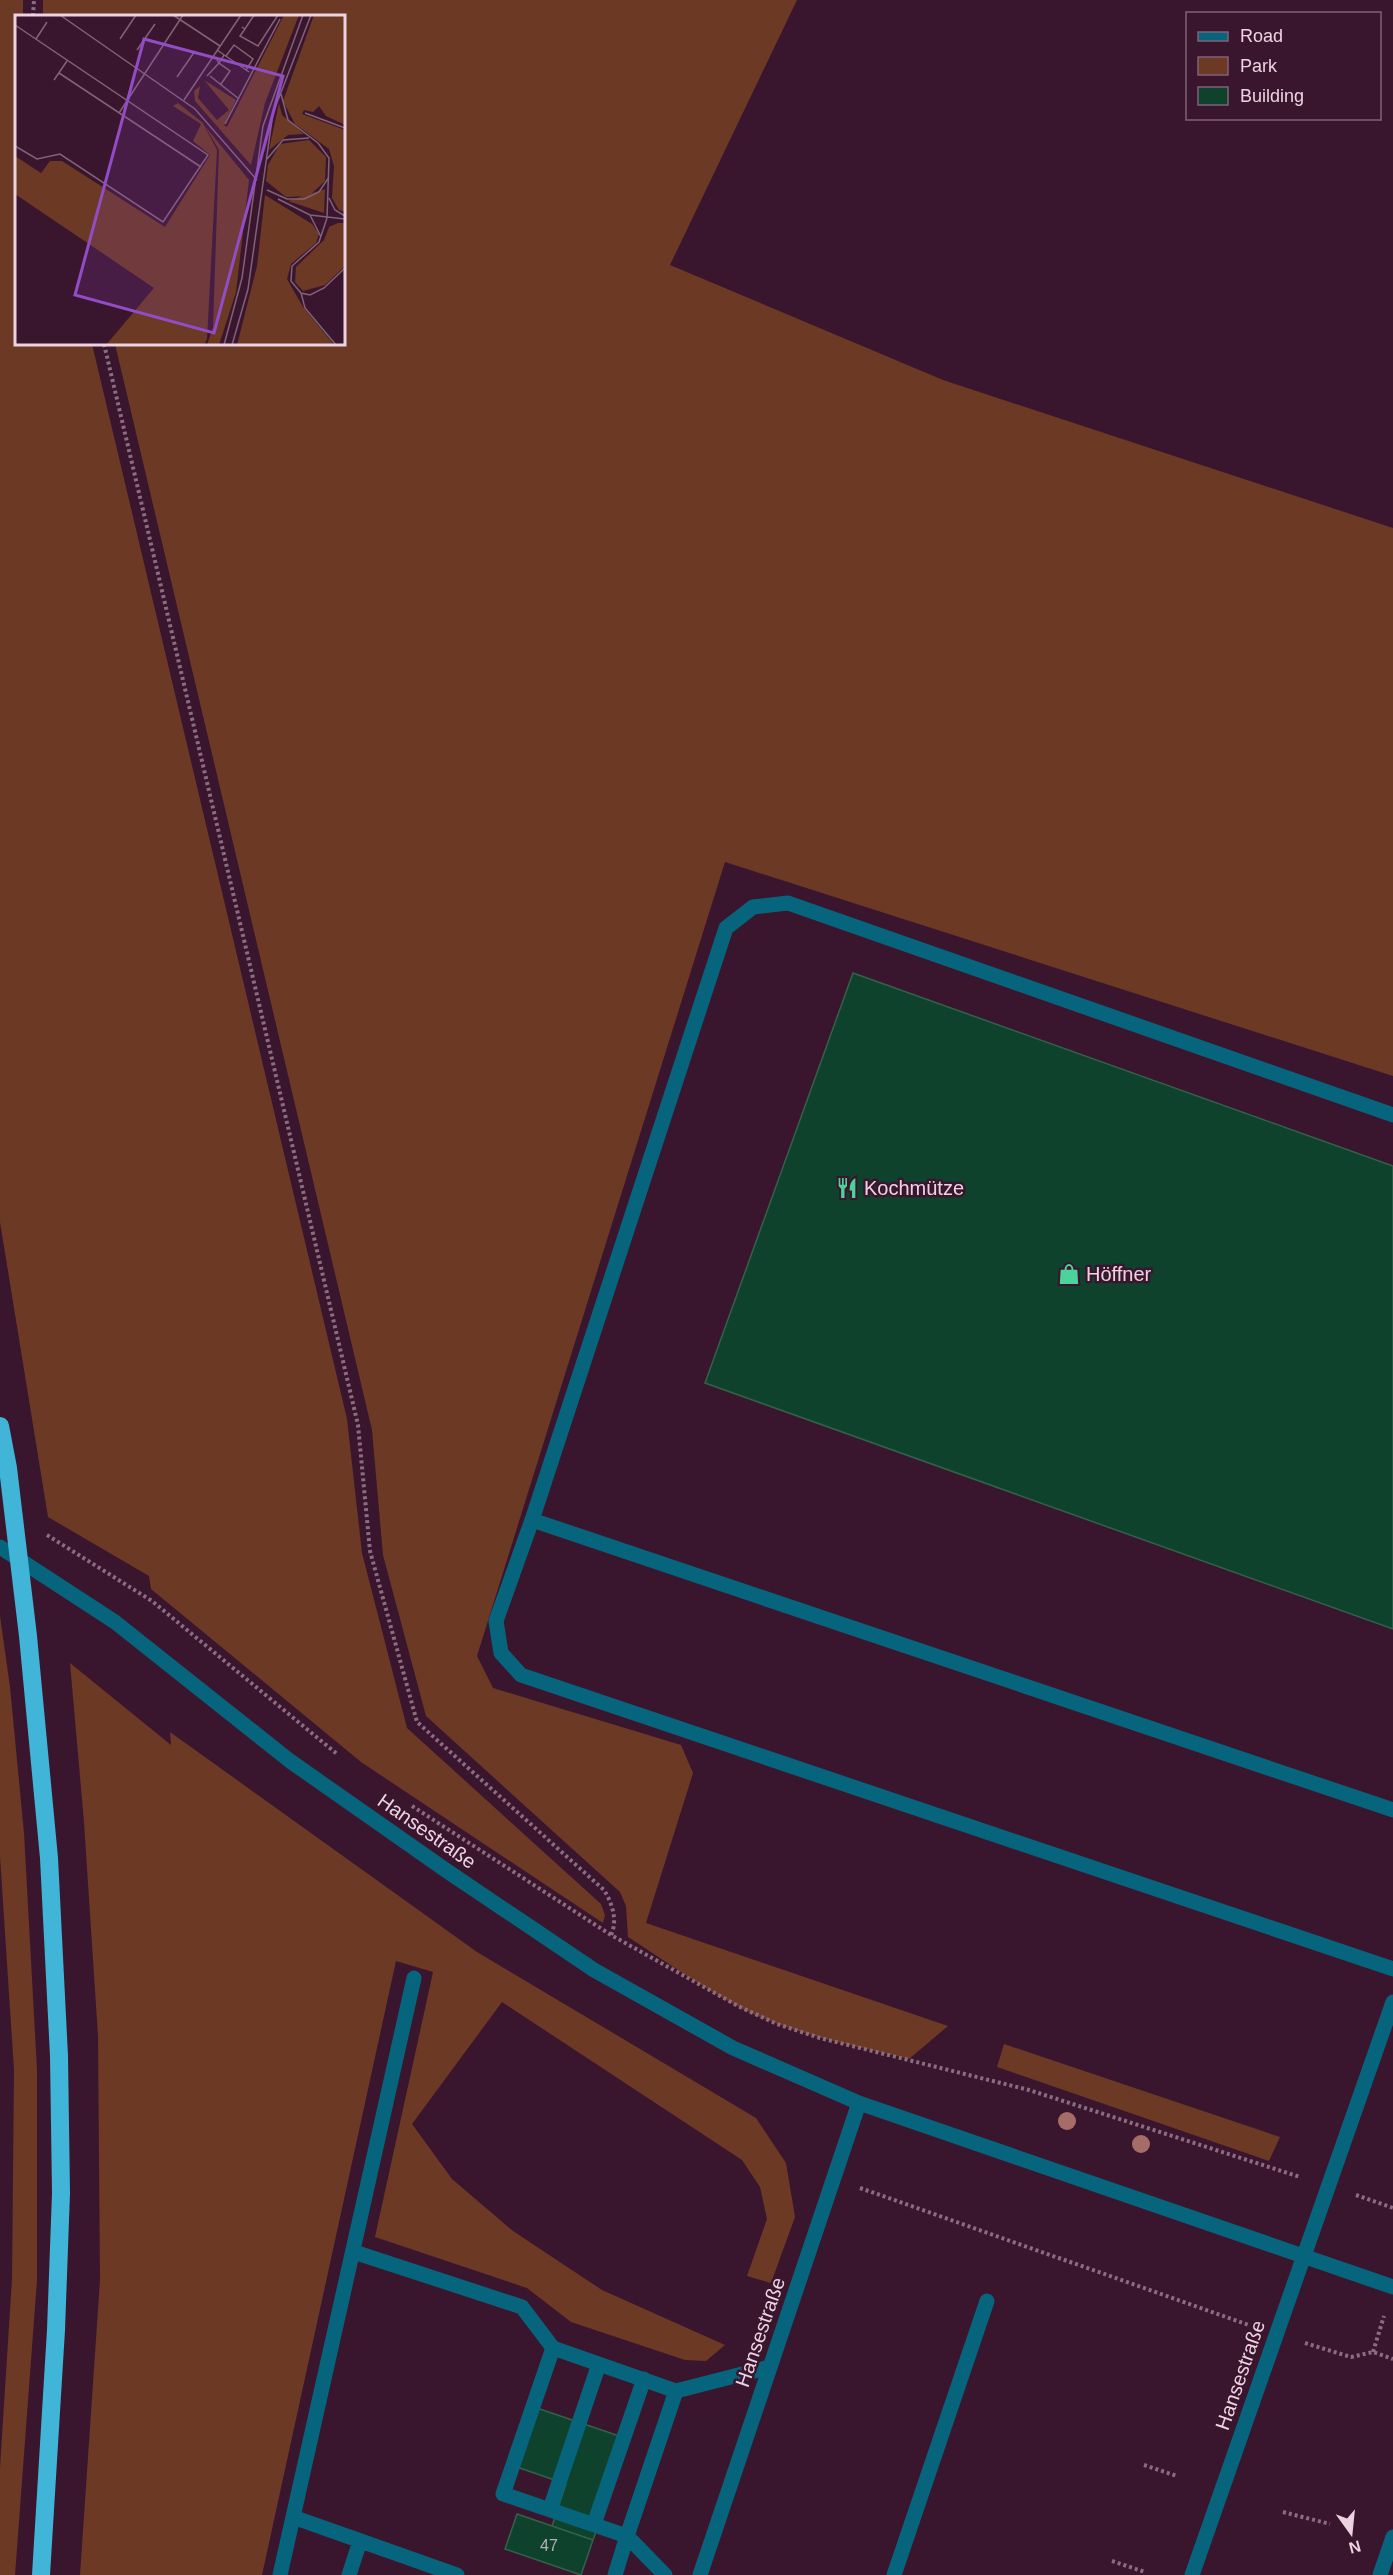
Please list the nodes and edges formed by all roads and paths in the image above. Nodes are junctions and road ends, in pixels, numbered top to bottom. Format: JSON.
{"nodes":[{"id":1,"x":34,"y":0,"type":"edge"},
{"id":2,"x":33,"y":15,"type":"edge"},
{"id":3,"x":104,"y":345,"type":"edge"},
{"id":4,"x":1393,"y":1114,"type":"edge"},
{"id":5,"x":0,"y":1426,"type":"edge"},
{"id":6,"x":532,"y":1520,"type":"junction"},
{"id":7,"x":39,"y":1530,"type":"dead end"},
{"id":8,"x":0,"y":1547,"type":"edge"},
{"id":9,"x":340,"y":1756,"type":"dead end"},
{"id":10,"x":406,"y":1802,"type":"dead end"},
{"id":11,"x":1393,"y":1810,"type":"edge"},
{"id":12,"x":611,"y":1935,"type":"junction"},
{"id":13,"x":1393,"y":1969,"type":"edge"},
{"id":14,"x":414,"y":1978,"type":"dead end"},
{"id":15,"x":1393,"y":2002,"type":"edge"},
{"id":16,"x":859,"y":2103,"type":"junction"},
{"id":17,"x":834,"y":2179,"type":"junction"},
{"id":18,"x":1328,"y":2186,"type":"junction"},
{"id":19,"x":1393,"y":2208,"type":"edge"},
{"id":20,"x":354,"y":2252,"type":"junction"},
{"id":21,"x":1304,"y":2256,"type":"junction"},
{"id":22,"x":1393,"y":2287,"type":"edge"},
{"id":23,"x":987,"y":2301,"type":"dead end"},
{"id":24,"x":1197,"y":2307,"type":"dead end"},
{"id":25,"x":1386,"y":2310,"type":"dead end"},
{"id":26,"x":553,"y":2348,"type":"junction"},
{"id":27,"x":1393,"y":2359,"type":"edge"},
{"id":28,"x":599,"y":2364,"type":"junction"},
{"id":29,"x":770,"y":2367,"type":"junction"},
{"id":30,"x":644,"y":2379,"type":"junction"},
{"id":31,"x":676,"y":2391,"type":"junction"},
{"id":32,"x":1144,"y":2464,"type":"dead end"},
{"id":33,"x":1178,"y":2476,"type":"dead end"},
{"id":34,"x":550,"y":2509,"type":"junction"},
{"id":35,"x":1283,"y":2512,"type":"dead end"},
{"id":36,"x":293,"y":2517,"type":"junction"},
{"id":37,"x":594,"y":2524,"type":"junction"},
{"id":38,"x":1330,"y":2524,"type":"dead end"},
{"id":39,"x":627,"y":2536,"type":"junction"},
{"id":40,"x":1393,"y":2537,"type":"edge"},
{"id":41,"x":360,"y":2541,"type":"junction"},
{"id":42,"x":1112,"y":2561,"type":"dead end"},
{"id":43,"x":1145,"y":2572,"type":"dead end"},
{"id":44,"x":41,"y":2575,"type":"edge"},
{"id":45,"x":280,"y":2575,"type":"edge"},
{"id":46,"x":349,"y":2575,"type":"edge"},
{"id":47,"x":457,"y":2575,"type":"edge"},
{"id":48,"x":615,"y":2575,"type":"edge"},
{"id":49,"x":665,"y":2575,"type":"edge"},
{"id":50,"x":700,"y":2575,"type":"edge"},
{"id":51,"x":894,"y":2575,"type":"edge"},
{"id":52,"x":1192,"y":2575,"type":"edge"},
{"id":53,"x":1380,"y":2575,"type":"edge"}],
"edges":[{"from":1,"to":2,"type":"path"},
{"from":3,"to":12,"type":"path"},
{"from":4,"to":6,"type":"street"},
{"from":5,"to":44,"type":"highway"},
{"from":6,"to":11,"type":"street"},
{"from":6,"to":13,"type":"street"},
{"from":7,"to":9,"type":"path"},
{"from":8,"to":16,"type":"street","name":"Hansestraße"},
{"from":10,"to":12,"type":"path"},
{"from":12,"to":18,"type":"path"},
{"from":14,"to":20,"type":"street"},
{"from":15,"to":18,"type":"street"},
{"from":16,"to":17,"type":"street","name":"Hansestraße"},
{"from":16,"to":21,"type":"street","name":"Hansestraße"},
{"from":17,"to":24,"type":"path"},
{"from":17,"to":29,"type":"street","name":"Hansestraße"},
{"from":18,"to":19,"type":"path"},
{"from":18,"to":21,"type":"street"},
{"from":20,"to":26,"type":"street"},
{"from":20,"to":36,"type":"street"},
{"from":21,"to":22,"type":"street","name":"Hansestraße"},
{"from":21,"to":52,"type":"street","name":"Hansestraße"},
{"from":23,"to":51,"type":"street"},
{"from":25,"to":27,"type":"path"},
{"from":26,"to":28,"type":"street"},
{"from":26,"to":34,"type":"street"},
{"from":28,"to":30,"type":"street"},
{"from":28,"to":34,"type":"street"},
{"from":29,"to":31,"type":"street"},
{"from":29,"to":50,"type":"street","name":"Hansestraße"},
{"from":30,"to":31,"type":"street"},
{"from":30,"to":37,"type":"street"},
{"from":31,"to":39,"type":"street"},
{"from":32,"to":33,"type":"path"},
{"from":34,"to":37,"type":"street"},
{"from":35,"to":38,"type":"path"},
{"from":36,"to":41,"type":"street"},
{"from":36,"to":45,"type":"street"},
{"from":37,"to":39,"type":"street"},
{"from":39,"to":48,"type":"street"},
{"from":39,"to":49,"type":"street"},
{"from":40,"to":53,"type":"street"},
{"from":41,"to":46,"type":"street"},
{"from":41,"to":47,"type":"street"},
{"from":42,"to":43,"type":"path"}]}
